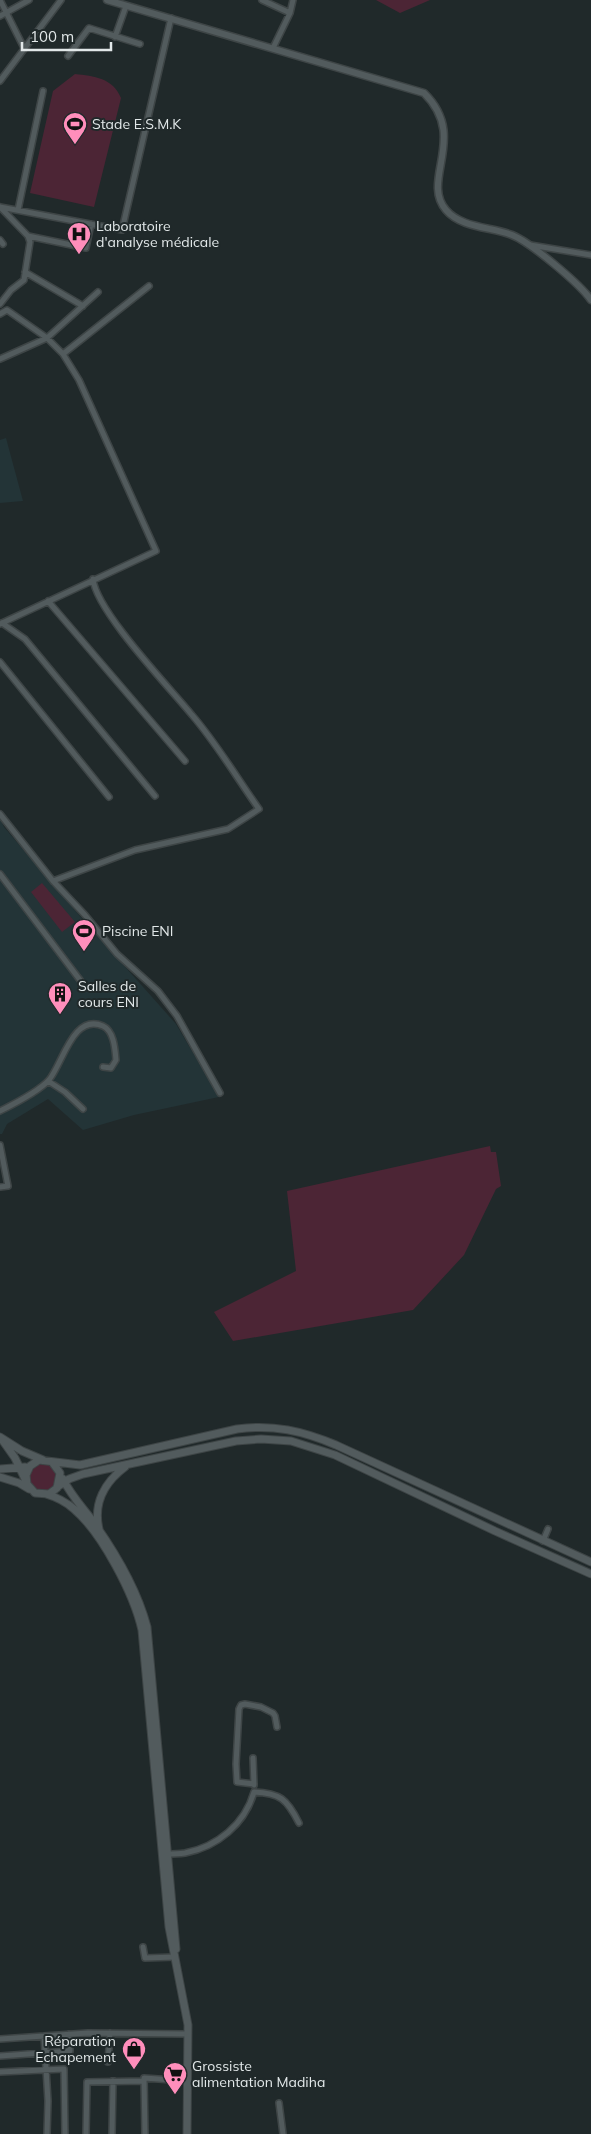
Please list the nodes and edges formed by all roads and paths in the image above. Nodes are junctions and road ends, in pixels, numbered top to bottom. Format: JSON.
{"nodes":[{"id":1,"x":0,"y":0,"type":"edge"},
{"id":2,"x":29,"y":0,"type":"edge"},
{"id":3,"x":61,"y":0,"type":"edge"},
{"id":4,"x":262,"y":0,"type":"edge"},
{"id":5,"x":293,"y":0,"type":"edge"},
{"id":6,"x":112,"y":1,"type":"edge"},
{"id":7,"x":126,"y":6,"type":"junction"},
{"id":8,"x":6,"y":13,"type":"junction"},
{"id":9,"x":290,"y":13,"type":"junction"},
{"id":10,"x":0,"y":16,"type":"edge"},
{"id":11,"x":171,"y":18,"type":"junction"},
{"id":12,"x":115,"y":37,"type":"junction"},
{"id":13,"x":140,"y":44,"type":"dead end"},
{"id":14,"x":24,"y":48,"type":"junction"},
{"id":15,"x":273,"y":48,"type":"junction"},
{"id":16,"x":68,"y":56,"type":"dead end"},
{"id":17,"x":0,"y":81,"type":"edge"},
{"id":18,"x":43,"y":91,"type":"dead end"},
{"id":19,"x":0,"y":207,"type":"edge"},
{"id":20,"x":18,"y":210,"type":"junction"},
{"id":21,"x":91,"y":224,"type":"junction"},
{"id":22,"x":28,"y":236,"type":"junction"},
{"id":23,"x":530,"y":245,"type":"junction"},
{"id":24,"x":591,"y":255,"type":"edge"},
{"id":25,"x":25,"y":272,"type":"junction"},
{"id":26,"x":148,"y":286,"type":"dead end"},
{"id":27,"x":98,"y":292,"type":"dead end"},
{"id":28,"x":591,"y":300,"type":"edge"},
{"id":29,"x":0,"y":304,"type":"edge"},
{"id":30,"x":83,"y":306,"type":"junction"},
{"id":31,"x":7,"y":310,"type":"junction"},
{"id":32,"x":0,"y":314,"type":"edge"},
{"id":33,"x":47,"y":338,"type":"junction"},
{"id":34,"x":63,"y":354,"type":"junction"},
{"id":35,"x":0,"y":359,"type":"edge"},
{"id":36,"x":93,"y":580,"type":"junction"},
{"id":37,"x":48,"y":601,"type":"junction"},
{"id":38,"x":1,"y":624,"type":"edge"},
{"id":39,"x":0,"y":662,"type":"edge"},
{"id":40,"x":185,"y":761,"type":"dead end"},
{"id":41,"x":155,"y":796,"type":"dead end"},
{"id":42,"x":110,"y":797,"type":"dead end"},
{"id":43,"x":0,"y":814,"type":"edge"},
{"id":44,"x":0,"y":874,"type":"edge"},
{"id":45,"x":53,"y":881,"type":"junction"},
{"id":46,"x":80,"y":980,"type":"dead end"},
{"id":47,"x":103,"y":1067,"type":"dead end"},
{"id":48,"x":48,"y":1081,"type":"junction"},
{"id":49,"x":220,"y":1094,"type":"dead end"},
{"id":50,"x":82,"y":1108,"type":"dead end"},
{"id":51,"x":0,"y":1111,"type":"edge"},
{"id":52,"x":0,"y":1145,"type":"edge"},
{"id":53,"x":0,"y":1187,"type":"edge"},
{"id":54,"x":1,"y":1438,"type":"edge"},
{"id":55,"x":43,"y":1460,"type":"junction"},
{"id":56,"x":52,"y":1462,"type":"junction"},
{"id":57,"x":128,"y":1465,"type":"junction"},
{"id":58,"x":30,"y":1466,"type":"junction"},
{"id":59,"x":20,"y":1468,"type":"junction"},
{"id":60,"x":0,"y":1469,"type":"edge"},
{"id":61,"x":60,"y":1473,"type":"junction"},
{"id":62,"x":0,"y":1477,"type":"edge"},
{"id":63,"x":26,"y":1480,"type":"junction"},
{"id":64,"x":64,"y":1482,"type":"junction"},
{"id":65,"x":57,"y":1488,"type":"junction"},
{"id":66,"x":32,"y":1491,"type":"junction"},
{"id":67,"x":46,"y":1494,"type":"junction"},
{"id":68,"x":548,"y":1528,"type":"dead end"},
{"id":69,"x":99,"y":1532,"type":"junction"},
{"id":70,"x":542,"y":1541,"type":"junction"},
{"id":71,"x":591,"y":1562,"type":"edge"},
{"id":72,"x":591,"y":1574,"type":"edge"},
{"id":73,"x":277,"y":1727,"type":"dead end"},
{"id":74,"x":253,"y":1758,"type":"dead end"},
{"id":75,"x":254,"y":1784,"type":"junction"},
{"id":76,"x":254,"y":1792,"type":"junction"},
{"id":77,"x":299,"y":1823,"type":"dead end"},
{"id":78,"x":165,"y":1854,"type":"junction"},
{"id":79,"x":143,"y":1947,"type":"dead end"},
{"id":80,"x":175,"y":1957,"type":"junction"},
{"id":81,"x":110,"y":2033,"type":"junction"},
{"id":82,"x":69,"y":2034,"type":"junction"},
{"id":83,"x":188,"y":2034,"type":"junction"},
{"id":84,"x":44,"y":2036,"type":"junction"},
{"id":85,"x":0,"y":2039,"type":"edge"},
{"id":86,"x":45,"y":2052,"type":"junction"},
{"id":87,"x":0,"y":2056,"type":"edge"},
{"id":88,"x":108,"y":2062,"type":"dead end"},
{"id":89,"x":46,"y":2069,"type":"junction"},
{"id":90,"x":0,"y":2072,"type":"edge"},
{"id":91,"x":187,"y":2080,"type":"junction"},
{"id":92,"x":113,"y":2081,"type":"junction"},
{"id":93,"x":144,"y":2081,"type":"junction"},
{"id":94,"x":279,"y":2103,"type":"dead end"},
{"id":95,"x":47,"y":2134,"type":"edge"},
{"id":96,"x":65,"y":2134,"type":"edge"},
{"id":97,"x":86,"y":2134,"type":"edge"},
{"id":98,"x":112,"y":2134,"type":"edge"},
{"id":99,"x":145,"y":2134,"type":"edge"},
{"id":100,"x":187,"y":2134,"type":"edge"},
{"id":101,"x":283,"y":2134,"type":"edge"}],
"edges":[{"from":1,"to":8,"type":"street"},
{"from":2,"to":8,"type":"street"},
{"from":3,"to":14,"type":"street"},
{"from":4,"to":9,"type":"street"},
{"from":5,"to":9,"type":"street"},
{"from":6,"to":7,"type":"street"},
{"from":7,"to":11,"type":"street"},
{"from":7,"to":12,"type":"street"},
{"from":8,"to":10,"type":"street"},
{"from":8,"to":14,"type":"street"},
{"from":9,"to":15,"type":"street"},
{"from":11,"to":15,"type":"street"},
{"from":11,"to":21,"type":"street"},
{"from":12,"to":13,"type":"street"},
{"from":12,"to":16,"type":"street"},
{"from":14,"to":17,"type":"street"},
{"from":15,"to":23,"type":"street"},
{"from":18,"to":20,"type":"street"},
{"from":19,"to":20,"type":"street"},
{"from":19,"to":22,"type":"street"},
{"from":20,"to":21,"type":"street"},
{"from":21,"to":22,"type":"street"},
{"from":22,"to":25,"type":"street"},
{"from":23,"to":24,"type":"street"},
{"from":23,"to":28,"type":"street"},
{"from":25,"to":29,"type":"street"},
{"from":25,"to":30,"type":"street"},
{"from":26,"to":34,"type":"street"},
{"from":27,"to":30,"type":"street"},
{"from":29,"to":31,"type":"street"},
{"from":30,"to":33,"type":"street"},
{"from":31,"to":32,"type":"street"},
{"from":31,"to":33,"type":"street"},
{"from":33,"to":34,"type":"street"},
{"from":33,"to":35,"type":"street"},
{"from":34,"to":36,"type":"street"},
{"from":36,"to":37,"type":"street"},
{"from":36,"to":45,"type":"street"},
{"from":37,"to":38,"type":"street"},
{"from":37,"to":40,"type":"street"},
{"from":38,"to":41,"type":"street"},
{"from":39,"to":42,"type":"street"},
{"from":43,"to":45,"type":"street"},
{"from":44,"to":46,"type":"street"},
{"from":45,"to":49,"type":"street"},
{"from":47,"to":48,"type":"street"},
{"from":48,"to":50,"type":"street"},
{"from":48,"to":51,"type":"street"},
{"from":52,"to":53,"type":"street"},
{"from":54,"to":55,"type":"main road"},
{"from":54,"to":59,"type":"main road"},
{"from":55,"to":56,"type":"main road"},
{"from":55,"to":58,"type":"main road"},
{"from":56,"to":61,"type":"main road"},
{"from":56,"to":70,"type":"main road"},
{"from":57,"to":64,"type":"main road"},
{"from":57,"to":69,"type":"main road"},
{"from":57,"to":72,"type":"main road"},
{"from":58,"to":59,"type":"main road"},
{"from":58,"to":63,"type":"main road"},
{"from":59,"to":60,"type":"main road"},
{"from":59,"to":63,"type":"main road"},
{"from":61,"to":64,"type":"main road"},
{"from":61,"to":65,"type":"main road"},
{"from":62,"to":66,"type":"main road"},
{"from":63,"to":66,"type":"main road"},
{"from":64,"to":65,"type":"main road"},
{"from":64,"to":69,"type":"main road"},
{"from":65,"to":67,"type":"main road"},
{"from":66,"to":67,"type":"main road"},
{"from":67,"to":78,"type":"main road"},
{"from":68,"to":70,"type":"street"},
{"from":69,"to":78,"type":"main road"},
{"from":70,"to":71,"type":"main road"},
{"from":73,"to":75,"type":"street"},
{"from":74,"to":75,"type":"street"},
{"from":75,"to":76,"type":"street"},
{"from":76,"to":77,"type":"street"},
{"from":76,"to":78,"type":"street"},
{"from":78,"to":80,"type":"main road"},
{"from":79,"to":80,"type":"street"},
{"from":80,"to":83,"type":"main road"},
{"from":81,"to":82,"type":"street"},
{"from":81,"to":83,"type":"street"},
{"from":81,"to":88,"type":"street"},
{"from":82,"to":84,"type":"street"},
{"from":82,"to":86,"type":"street"},
{"from":83,"to":91,"type":"main road"},
{"from":84,"to":85,"type":"street"},
{"from":84,"to":86,"type":"street"},
{"from":86,"to":87,"type":"street"},
{"from":86,"to":89,"type":"street"},
{"from":89,"to":90,"type":"street"},
{"from":89,"to":95,"type":"street"},
{"from":89,"to":96,"type":"street"},
{"from":91,"to":93,"type":"street"},
{"from":91,"to":100,"type":"main road"},
{"from":92,"to":93,"type":"street"},
{"from":92,"to":97,"type":"street"},
{"from":92,"to":98,"type":"street"},
{"from":93,"to":99,"type":"street"},
{"from":94,"to":101,"type":"street"}]}
